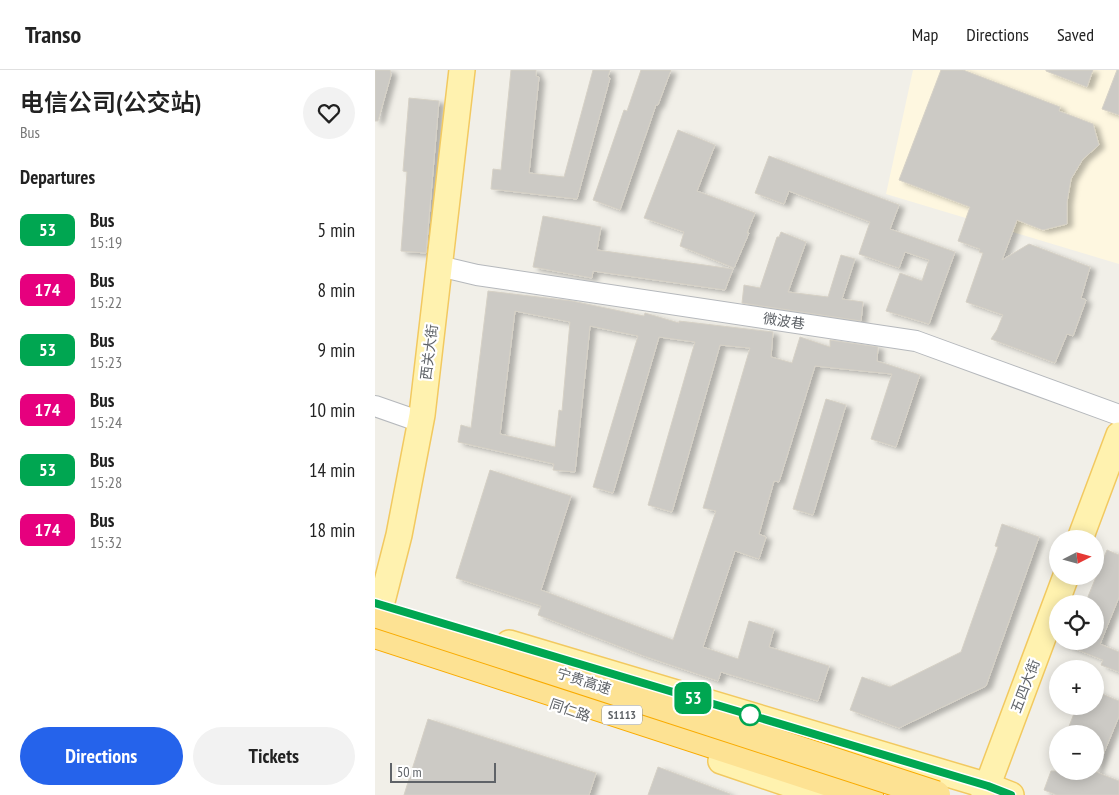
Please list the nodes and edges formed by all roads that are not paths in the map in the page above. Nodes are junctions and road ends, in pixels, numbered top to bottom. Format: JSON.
{"nodes":[{"id":1,"x":462,"y":70,"type":"edge"},
{"id":2,"x":439,"y":266,"type":"junction"},
{"id":3,"x":375,"y":406,"type":"edge"},
{"id":4,"x":1119,"y":415,"type":"edge"},
{"id":5,"x":421,"y":422,"type":"junction"},
{"id":6,"x":1119,"y":436,"type":"edge"},
{"id":7,"x":1083,"y":530,"type":"edge"},
{"id":8,"x":1063,"y":585,"type":"edge"},
{"id":9,"x":377,"y":607,"type":"edge"},
{"id":10,"x":375,"y":630,"type":"edge"},
{"id":11,"x":375,"y":634,"type":"edge"},
{"id":12,"x":375,"y":644,"type":"edge"},
{"id":13,"x":986,"y":790,"type":"edge"},
{"id":14,"x":822,"y":795,"type":"edge"},
{"id":15,"x":869,"y":795,"type":"edge"},
{"id":16,"x":936,"y":795,"type":"edge"},
{"id":17,"x":1011,"y":795,"type":"edge"}],
"edges":[{"from":1,"to":2,"type":"main road","name":"西关大街"},
{"from":2,"to":4,"type":"street","name":"微波巷"},
{"from":2,"to":5,"type":"main road","name":"西关大街"},
{"from":3,"to":5,"type":"street"},
{"from":5,"to":9,"type":"main road","name":"西关大街"},
{"from":6,"to":7,"type":"main road"},
{"from":8,"to":13,"type":"main road","name":"五四大街"},
{"from":9,"to":10,"type":"main road","name":"西关大街"},
{"from":9,"to":13,"type":"main road"},
{"from":9,"to":16,"type":"highway","name":"宁贵高速","number":"S1113","bridge":true},
{"from":11,"to":15,"type":"highway","name":"宁贵高速","number":"S1113"},
{"from":12,"to":14,"type":"main road","name":"同仁路"},
{"from":13,"to":17,"type":"main road"}]}
